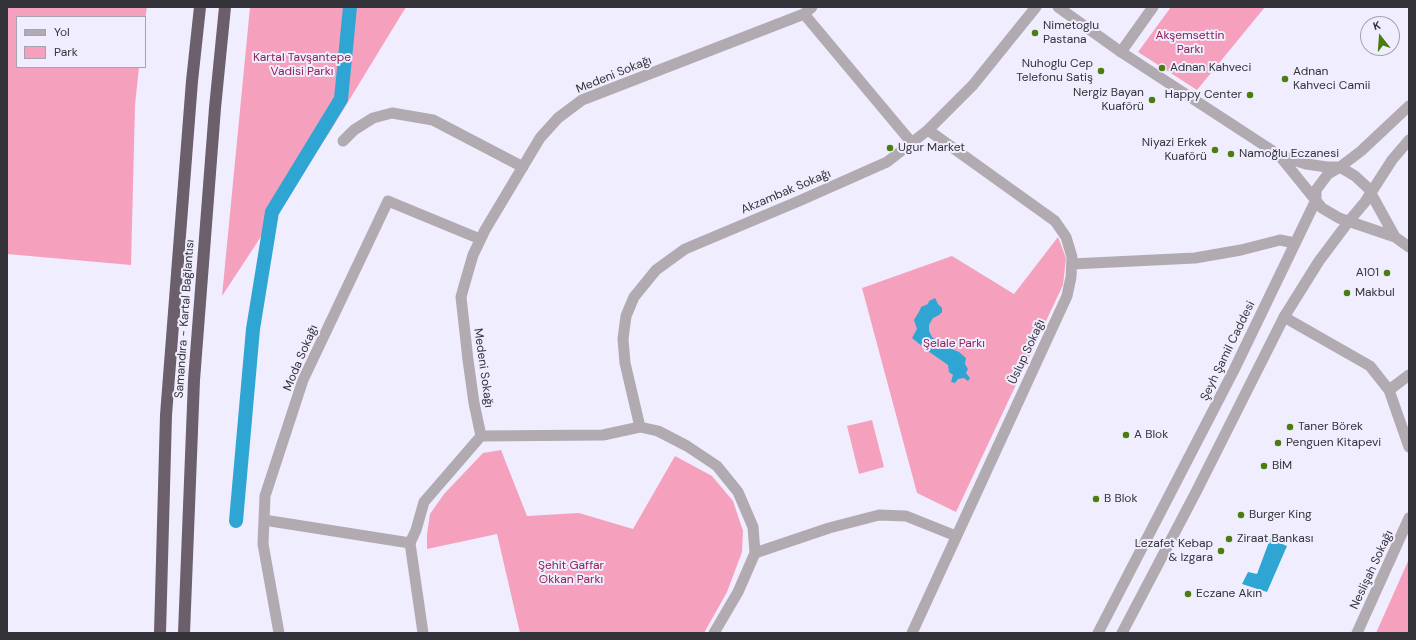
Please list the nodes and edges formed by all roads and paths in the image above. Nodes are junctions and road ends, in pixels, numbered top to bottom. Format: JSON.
{"nodes":[{"id":1,"x":200,"y":7,"type":"edge"},
{"id":2,"x":225,"y":7,"type":"edge"},
{"id":3,"x":1036,"y":7,"type":"edge"},
{"id":4,"x":1058,"y":7,"type":"edge"},
{"id":5,"x":1153,"y":7,"type":"edge"},
{"id":6,"x":808,"y":10,"type":"edge"},
{"id":7,"x":1121,"y":52,"type":"junction"},
{"id":8,"x":1409,"y":106,"type":"edge"},
{"id":9,"x":928,"y":130,"type":"junction"},
{"id":10,"x":1409,"y":140,"type":"edge"},
{"id":11,"x":343,"y":141,"type":"dead end"},
{"id":12,"x":912,"y":143,"type":"junction"},
{"id":13,"x":1279,"y":155,"type":"junction"},
{"id":14,"x":522,"y":167,"type":"junction"},
{"id":15,"x":1340,"y":167,"type":"junction"},
{"id":16,"x":1370,"y":193,"type":"junction"},
{"id":17,"x":1316,"y":200,"type":"junction"},
{"id":18,"x":1349,"y":221,"type":"junction"},
{"id":19,"x":1395,"y":237,"type":"junction"},
{"id":20,"x":480,"y":240,"type":"junction"},
{"id":21,"x":1295,"y":243,"type":"junction"},
{"id":22,"x":1409,"y":247,"type":"edge"},
{"id":23,"x":1072,"y":264,"type":"junction"},
{"id":24,"x":1284,"y":317,"type":"junction"},
{"id":25,"x":1409,"y":375,"type":"edge"},
{"id":26,"x":1389,"y":390,"type":"junction"},
{"id":27,"x":640,"y":427,"type":"junction"},
{"id":28,"x":481,"y":436,"type":"junction"},
{"id":29,"x":1409,"y":447,"type":"edge"},
{"id":30,"x":1409,"y":518,"type":"edge"},
{"id":31,"x":264,"y":520,"type":"junction"},
{"id":32,"x":956,"y":536,"type":"junction"},
{"id":33,"x":410,"y":543,"type":"junction"},
{"id":34,"x":755,"y":553,"type":"junction"},
{"id":35,"x":160,"y":633,"type":"edge"},
{"id":36,"x":184,"y":633,"type":"edge"},
{"id":37,"x":279,"y":633,"type":"edge"},
{"id":38,"x":423,"y":633,"type":"edge"},
{"id":39,"x":714,"y":633,"type":"edge"},
{"id":40,"x":912,"y":633,"type":"edge"},
{"id":41,"x":1098,"y":633,"type":"edge"},
{"id":42,"x":1122,"y":633,"type":"edge"},
{"id":43,"x":1357,"y":633,"type":"edge"}],
"edges":[{"from":1,"to":35,"type":"highway","name":"Samandıra - Kartal Bağlantısı"},
{"from":2,"to":36,"type":"highway","name":"Samandıra - Kartal Bağlantısı"},
{"from":3,"to":9,"type":"street","name":"Akzambak Sokağı"},
{"from":4,"to":7,"type":"street"},
{"from":5,"to":7,"type":"street"},
{"from":6,"to":12,"type":"street","name":"Medeni Sokağı"},
{"from":6,"to":14,"type":"street","name":"Medeni Sokağı"},
{"from":7,"to":13,"type":"street"},
{"from":8,"to":15,"type":"street","name":"Şeyh Şamil Caddesi"},
{"from":9,"to":12,"type":"street","name":"Akzambak Sokağı"},
{"from":9,"to":23,"type":"street","name":"Üslup Sokağı"},
{"from":10,"to":16,"type":"street"},
{"from":11,"to":14,"type":"street"},
{"from":12,"to":27,"type":"street","name":"Akzambak Sokağı"},
{"from":13,"to":15,"type":"street"},
{"from":13,"to":17,"type":"street"},
{"from":14,"to":20,"type":"street","name":"Medeni Sokağı"},
{"from":15,"to":16,"type":"street"},
{"from":15,"to":17,"type":"street","name":"Şeyh Şamil Caddesi"},
{"from":16,"to":18,"type":"street"},
{"from":16,"to":19,"type":"street"},
{"from":17,"to":18,"type":"street"},
{"from":17,"to":21,"type":"street","name":"Şeyh Şamil Caddesi"},
{"from":18,"to":19,"type":"street"},
{"from":18,"to":24,"type":"street"},
{"from":19,"to":22,"type":"street"},
{"from":20,"to":28,"type":"street","name":"Medeni Sokağı"},
{"from":20,"to":31,"type":"street","name":"Moda Sokağı"},
{"from":21,"to":23,"type":"street"},
{"from":21,"to":41,"type":"street","name":"Şeyh Şamil Caddesi"},
{"from":23,"to":32,"type":"street","name":"Üslup Sokağı"},
{"from":24,"to":26,"type":"street"},
{"from":24,"to":42,"type":"street"},
{"from":25,"to":26,"type":"street"},
{"from":26,"to":29,"type":"street"},
{"from":27,"to":28,"type":"street"},
{"from":27,"to":34,"type":"street"},
{"from":28,"to":33,"type":"street"},
{"from":30,"to":43,"type":"street","name":"Neslişah Sokağı"},
{"from":31,"to":33,"type":"street"},
{"from":31,"to":37,"type":"street","name":"Moda Sokağı"},
{"from":32,"to":34,"type":"street"},
{"from":32,"to":40,"type":"street","name":"Üslup Sokağı"},
{"from":33,"to":38,"type":"street"},
{"from":34,"to":39,"type":"street"}]}
